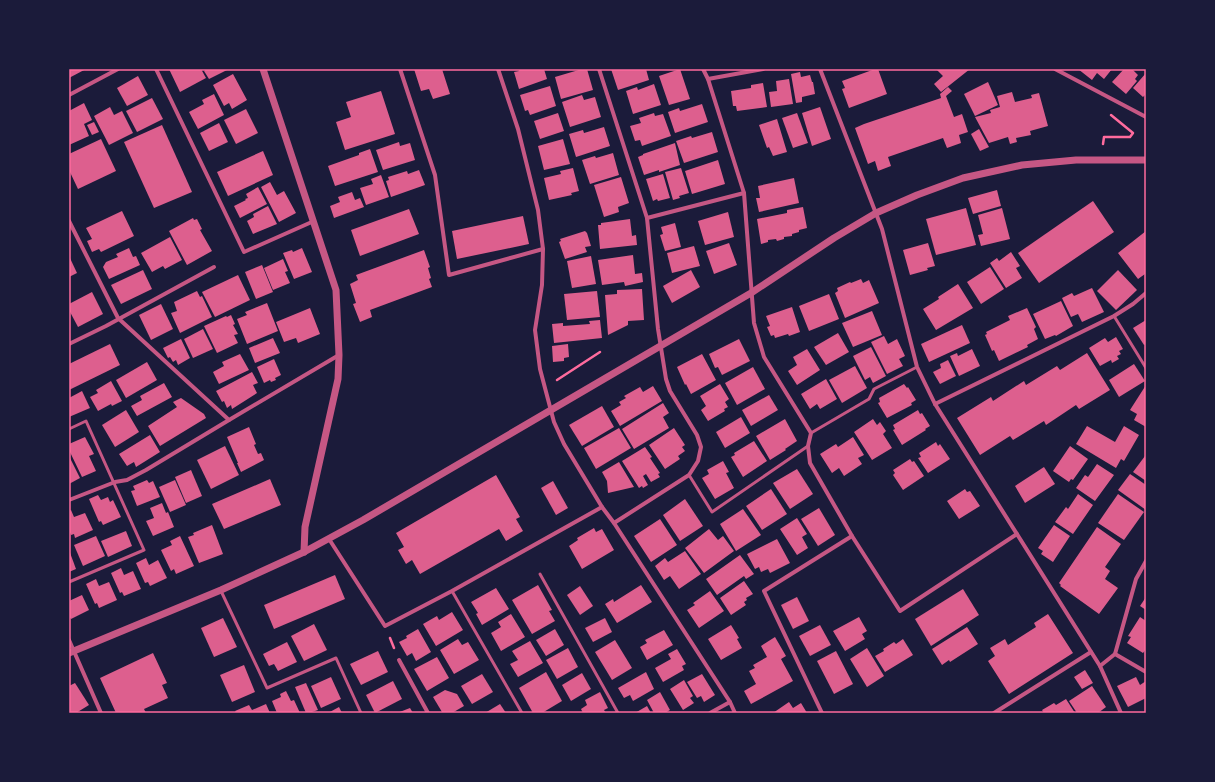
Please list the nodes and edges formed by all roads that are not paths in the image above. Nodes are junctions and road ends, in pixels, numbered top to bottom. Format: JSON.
{"nodes":[{"id":1,"x":118,"y":69,"type":"edge"},
{"id":2,"x":156,"y":69,"type":"edge"},
{"id":3,"x":263,"y":69,"type":"edge"},
{"id":4,"x":400,"y":69,"type":"edge"},
{"id":5,"x":498,"y":69,"type":"edge"},
{"id":6,"x":599,"y":69,"type":"edge"},
{"id":7,"x":703,"y":69,"type":"edge"},
{"id":8,"x":763,"y":69,"type":"edge"},
{"id":9,"x":820,"y":69,"type":"edge"},
{"id":10,"x":1055,"y":69,"type":"edge"},
{"id":11,"x":708,"y":78,"type":"junction"},
{"id":12,"x":69,"y":95,"type":"edge"},
{"id":13,"x":1146,"y":117,"type":"edge"},
{"id":14,"x":1145,"y":161,"type":"edge"},
{"id":15,"x":744,"y":193,"type":"junction"},
{"id":16,"x":876,"y":214,"type":"junction"},
{"id":17,"x":647,"y":218,"type":"junction"},
{"id":18,"x":314,"y":221,"type":"junction"},
{"id":19,"x":70,"y":223,"type":"edge"},
{"id":20,"x":543,"y":249,"type":"junction"},
{"id":21,"x":214,"y":267,"type":"dead end"},
{"id":22,"x":751,"y":293,"type":"junction"},
{"id":23,"x":1146,"y":293,"type":"edge"},
{"id":24,"x":1114,"y":316,"type":"junction"},
{"id":25,"x":118,"y":318,"type":"junction"},
{"id":26,"x":69,"y":344,"type":"edge"},
{"id":27,"x":661,"y":348,"type":"junction"},
{"id":28,"x":339,"y":355,"type":"junction"},
{"id":29,"x":917,"y":367,"type":"junction"},
{"id":30,"x":1146,"y":368,"type":"edge"},
{"id":31,"x":935,"y":404,"type":"junction"},
{"id":32,"x":229,"y":420,"type":"junction"},
{"id":33,"x":69,"y":429,"type":"edge"},
{"id":34,"x":811,"y":433,"type":"junction"},
{"id":35,"x":808,"y":446,"type":"junction"},
{"id":36,"x":690,"y":475,"type":"junction"},
{"id":37,"x":114,"y":482,"type":"junction"},
{"id":38,"x":69,"y":500,"type":"edge"},
{"id":39,"x":602,"y":507,"type":"junction"},
{"id":40,"x":614,"y":523,"type":"junction"},
{"id":41,"x":1017,"y":534,"type":"junction"},
{"id":42,"x":852,"y":536,"type":"junction"},
{"id":43,"x":329,"y":539,"type":"junction"},
{"id":44,"x":304,"y":552,"type":"junction"},
{"id":45,"x":1146,"y":561,"type":"edge"},
{"id":46,"x":540,"y":574,"type":"dead end"},
{"id":47,"x":69,"y":582,"type":"edge"},
{"id":48,"x":221,"y":590,"type":"junction"},
{"id":49,"x":452,"y":592,"type":"junction"},
{"id":50,"x":69,"y":640,"type":"edge"},
{"id":51,"x":71,"y":652,"type":"edge"},
{"id":52,"x":1091,"y":652,"type":"junction"},
{"id":53,"x":1115,"y":654,"type":"junction"},
{"id":54,"x":399,"y":660,"type":"road end"},
{"id":55,"x":1100,"y":666,"type":"junction"},
{"id":56,"x":1146,"y":672,"type":"edge"},
{"id":57,"x":730,"y":702,"type":"junction"},
{"id":58,"x":101,"y":713,"type":"edge"},
{"id":59,"x":361,"y":713,"type":"edge"},
{"id":60,"x":428,"y":713,"type":"edge"},
{"id":61,"x":522,"y":713,"type":"edge"},
{"id":62,"x":618,"y":713,"type":"edge"},
{"id":63,"x":710,"y":713,"type":"edge"},
{"id":64,"x":735,"y":713,"type":"edge"},
{"id":65,"x":822,"y":713,"type":"edge"},
{"id":66,"x":994,"y":713,"type":"edge"},
{"id":67,"x":1121,"y":713,"type":"edge"}],
"edges":[{"from":1,"to":12,"type":"street"},
{"from":2,"to":18,"type":"street"},
{"from":3,"to":18,"type":"street"},
{"from":4,"to":20,"type":"street"},
{"from":5,"to":20,"type":"street"},
{"from":6,"to":17,"type":"street"},
{"from":7,"to":11,"type":"street"},
{"from":8,"to":11,"type":"street"},
{"from":9,"to":16,"type":"street"},
{"from":10,"to":13,"type":"street"},
{"from":11,"to":15,"type":"street"},
{"from":14,"to":16,"type":"street"},
{"from":15,"to":17,"type":"street"},
{"from":15,"to":22,"type":"street"},
{"from":16,"to":22,"type":"street"},
{"from":16,"to":29,"type":"street"},
{"from":17,"to":27,"type":"street"},
{"from":18,"to":28,"type":"street"},
{"from":19,"to":25,"type":"street"},
{"from":20,"to":39,"type":"street"},
{"from":21,"to":25,"type":"street"},
{"from":22,"to":27,"type":"street"},
{"from":22,"to":34,"type":"street"},
{"from":23,"to":24,"type":"street"},
{"from":24,"to":30,"type":"lane"},
{"from":24,"to":31,"type":"street"},
{"from":25,"to":26,"type":"street"},
{"from":25,"to":32,"type":"street"},
{"from":27,"to":36,"type":"street"},
{"from":27,"to":43,"type":"street"},
{"from":28,"to":32,"type":"street"},
{"from":28,"to":44,"type":"street"},
{"from":29,"to":31,"type":"street"},
{"from":29,"to":34,"type":"lane"},
{"from":31,"to":41,"type":"street"},
{"from":32,"to":37,"type":"street"},
{"from":33,"to":37,"type":"lane"},
{"from":34,"to":35,"type":"street"},
{"from":35,"to":36,"type":"lane"},
{"from":35,"to":42,"type":"street"},
{"from":36,"to":40,"type":"street"},
{"from":37,"to":38,"type":"street"},
{"from":37,"to":47,"type":"lane"},
{"from":39,"to":40,"type":"street"},
{"from":39,"to":49,"type":"street"},
{"from":40,"to":57,"type":"street"},
{"from":41,"to":42,"type":"street"},
{"from":41,"to":52,"type":"street"},
{"from":42,"to":65,"type":"street"},
{"from":43,"to":44,"type":"street"},
{"from":43,"to":49,"type":"street"},
{"from":44,"to":48,"type":"street"},
{"from":45,"to":53,"type":"street"},
{"from":46,"to":62,"type":"lane"},
{"from":48,"to":51,"type":"street"},
{"from":48,"to":59,"type":"lane"},
{"from":49,"to":61,"type":"lane"},
{"from":50,"to":51,"type":"street"},
{"from":51,"to":58,"type":"street"},
{"from":52,"to":55,"type":"street"},
{"from":52,"to":66,"type":"street"},
{"from":53,"to":55,"type":"street"},
{"from":53,"to":56,"type":"street"},
{"from":54,"to":60,"type":"street"},
{"from":55,"to":67,"type":"street"},
{"from":57,"to":63,"type":"street"},
{"from":57,"to":64,"type":"street"}]}
